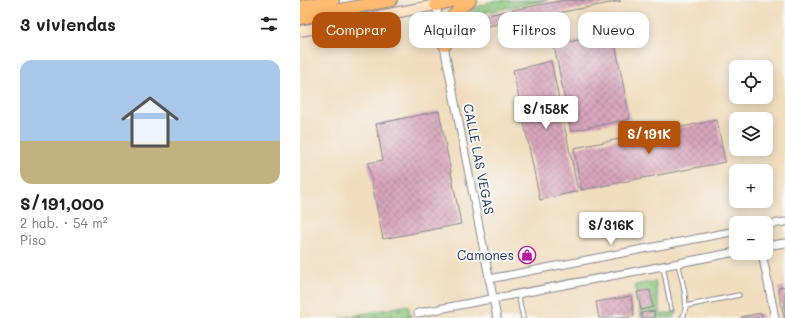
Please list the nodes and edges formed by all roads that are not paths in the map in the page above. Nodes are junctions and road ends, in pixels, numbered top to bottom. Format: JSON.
{"nodes":[{"id":1,"x":333,"y":0,"type":"edge"},
{"id":2,"x":392,"y":0,"type":"edge"},
{"id":3,"x":454,"y":0,"type":"edge"},
{"id":4,"x":470,"y":0,"type":"edge"},
{"id":5,"x":436,"y":5,"type":"junction"},
{"id":6,"x":300,"y":7,"type":"edge"},
{"id":7,"x":438,"y":12,"type":"edge"},
{"id":8,"x":456,"y":12,"type":"edge"},
{"id":9,"x":300,"y":18,"type":"edge"},
{"id":10,"x":300,"y":31,"type":"edge"},
{"id":11,"x":446,"y":48,"type":"edge"},
{"id":12,"x":785,"y":222,"type":"edge"},
{"id":13,"x":773,"y":224,"type":"edge"},
{"id":14,"x":729,"y":232,"type":"edge"},
{"id":15,"x":785,"y":243,"type":"edge"},
{"id":16,"x":773,"y":245,"type":"edge"},
{"id":17,"x":729,"y":253,"type":"edge"},
{"id":18,"x":763,"y":260,"type":"edge"},
{"id":19,"x":678,"y":263,"type":"junction"},
{"id":20,"x":663,"y":266,"type":"junction"},
{"id":21,"x":489,"y":279,"type":"junction"},
{"id":22,"x":518,"y":293,"type":"junction"},
{"id":23,"x":739,"y":295,"type":"dead end"},
{"id":24,"x":493,"y":298,"type":"junction"},
{"id":25,"x":686,"y":306,"type":"junction"},
{"id":26,"x":671,"y":309,"type":"dead end"},
{"id":27,"x":418,"y":313,"type":"dead end"},
{"id":28,"x":497,"y":318,"type":"edge"},
{"id":29,"x":523,"y":318,"type":"edge"},
{"id":30,"x":682,"y":318,"type":"edge"},
{"id":31,"x":775,"y":318,"type":"edge"}],
"edges":[{"from":1,"to":6,"type":"highway"},
{"from":2,"to":9,"type":"highway"},
{"from":3,"to":5,"type":"highway"},
{"from":4,"to":8,"type":"highway"},
{"from":5,"to":7,"type":"street","name":"CALLE LAS VEGAS"},
{"from":5,"to":10,"type":"main road"},
{"from":11,"to":21,"type":"street","name":"CALLE LAS VEGAS"},
{"from":12,"to":13,"type":"street"},
{"from":14,"to":21,"type":"street"},
{"from":15,"to":16,"type":"street"},
{"from":17,"to":19,"type":"street"},
{"from":18,"to":31,"type":"street"},
{"from":19,"to":20,"type":"street"},
{"from":19,"to":25,"type":"lane"},
{"from":20,"to":22,"type":"street"},
{"from":20,"to":26,"type":"lane"},
{"from":21,"to":24,"type":"street","name":"CALLE LAS VEGAS"},
{"from":22,"to":24,"type":"street"},
{"from":22,"to":29,"type":"lane"},
{"from":23,"to":25,"type":"lane"},
{"from":24,"to":27,"type":"street"},
{"from":24,"to":28,"type":"street","name":"CALLE LAS VEGAS"},
{"from":25,"to":30,"type":"lane"}]}
